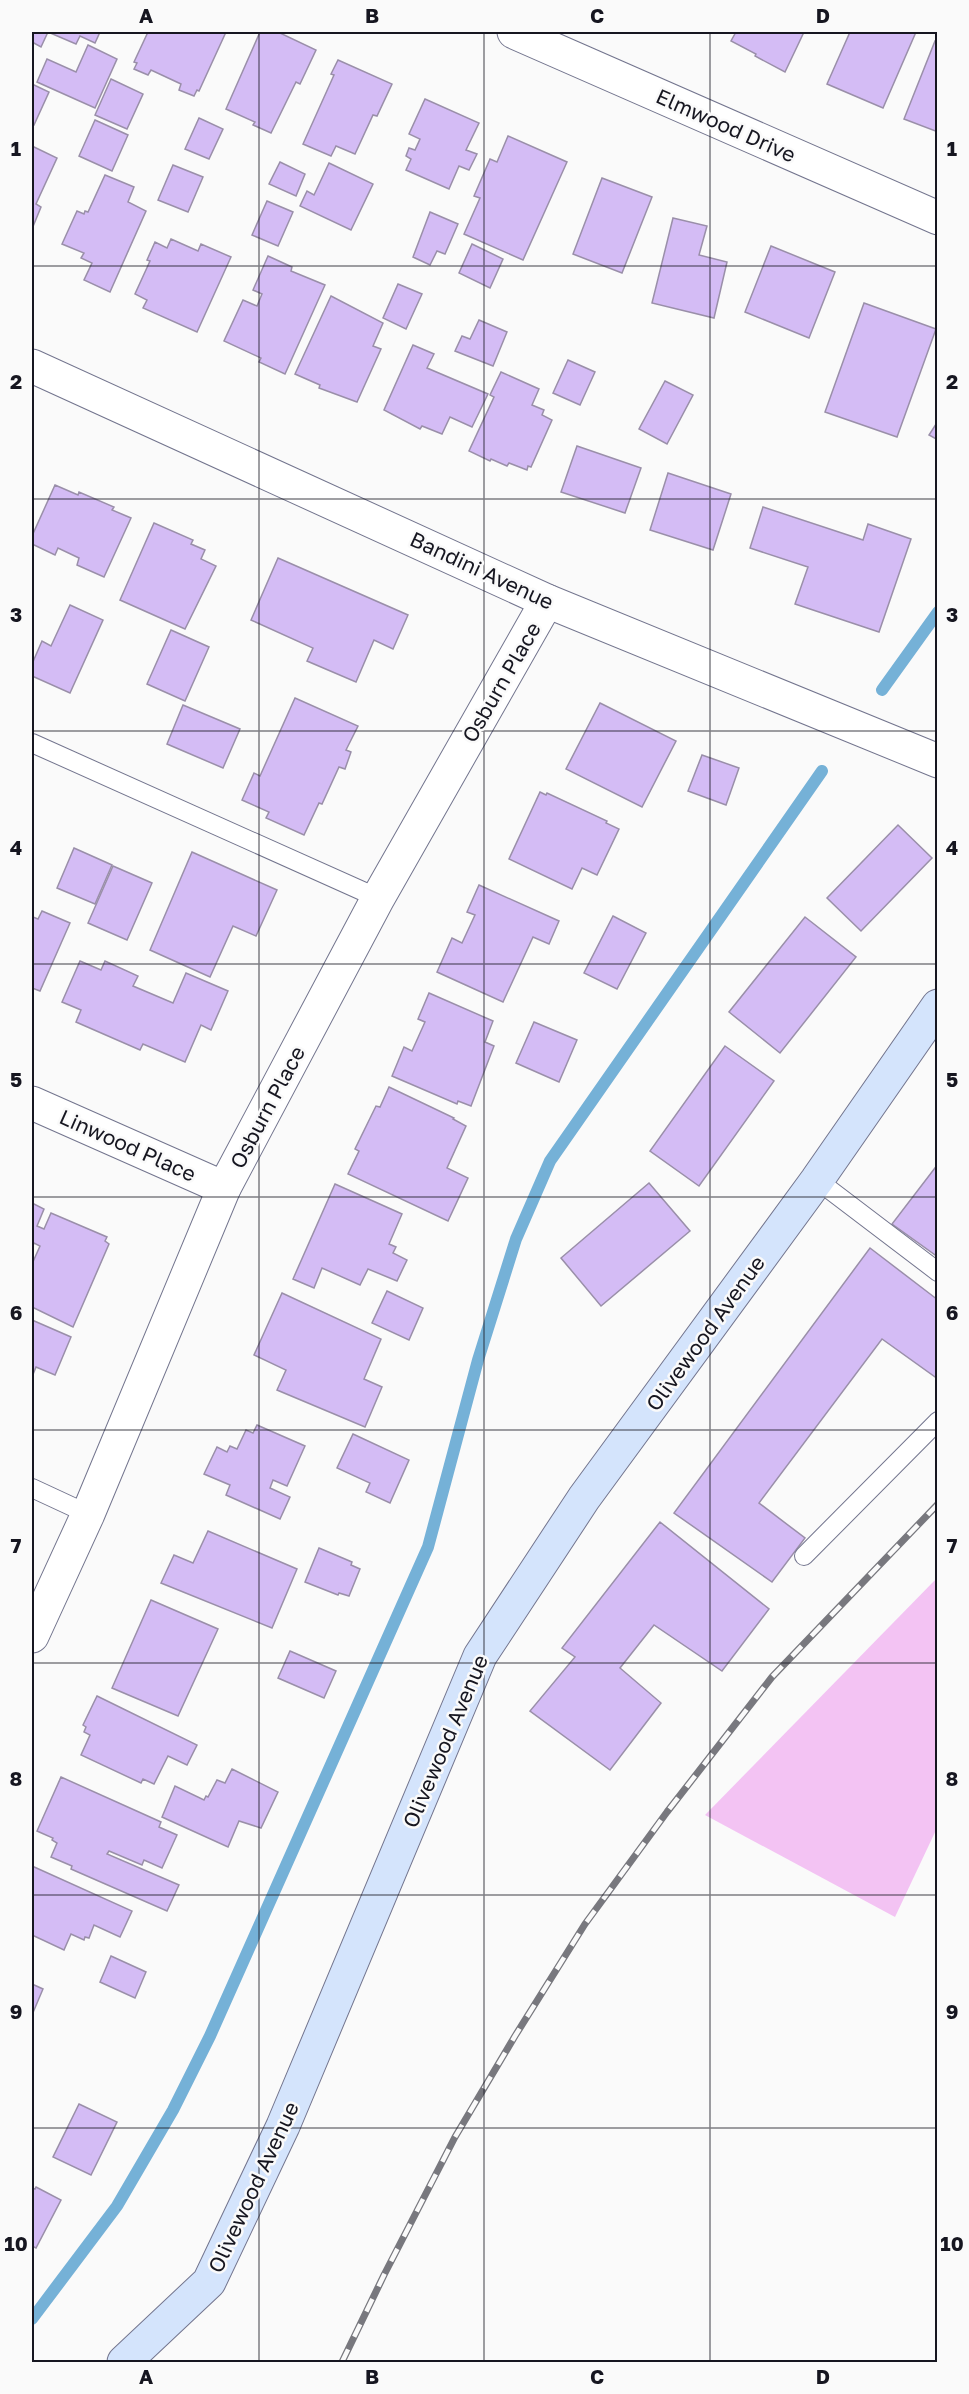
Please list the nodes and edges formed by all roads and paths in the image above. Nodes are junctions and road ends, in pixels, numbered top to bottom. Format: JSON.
{"nodes":[{"id":1,"x":514,"y":32,"type":"edge"},
{"id":2,"x":938,"y":218,"type":"edge"},
{"id":3,"x":32,"y":366,"type":"edge"},
{"id":4,"x":547,"y":601,"type":"junction"},
{"id":5,"x":32,"y":742,"type":"edge"},
{"id":6,"x":938,"y":761,"type":"edge"},
{"id":7,"x":378,"y":898,"type":"junction"},
{"id":8,"x":938,"y":1006,"type":"edge"},
{"id":9,"x":32,"y":1103,"type":"edge"},
{"id":10,"x":817,"y":1180,"type":"junction"},
{"id":11,"x":225,"y":1188,"type":"junction"},
{"id":12,"x":938,"y":1272,"type":"edge"},
{"id":13,"x":938,"y":1421,"type":"edge"},
{"id":14,"x":32,"y":1488,"type":"edge"},
{"id":15,"x":88,"y":1514,"type":"junction"},
{"id":16,"x":804,"y":1556,"type":"dead end"},
{"id":17,"x":32,"y":1636,"type":"edge"},
{"id":18,"x":124,"y":2362,"type":"edge"}],
"edges":[{"from":1,"to":2,"type":"street","name":"Elmwood Drive"},
{"from":3,"to":4,"type":"street","name":"Bandini Avenue"},
{"from":4,"to":6,"type":"street","name":"Bandini Avenue"},
{"from":4,"to":7,"type":"street","name":"Osburn Place"},
{"from":5,"to":7,"type":"lane"},
{"from":7,"to":11,"type":"street","name":"Osburn Place"},
{"from":8,"to":10,"type":"main road","name":"Olivewood Avenue"},
{"from":9,"to":11,"type":"street","name":"Linwood Place"},
{"from":10,"to":12,"type":"lane"},
{"from":10,"to":18,"type":"main road","name":"Olivewood Avenue"},
{"from":11,"to":15,"type":"street","name":"Osburn Place"},
{"from":13,"to":16,"type":"lane"},
{"from":14,"to":15,"type":"lane"},
{"from":15,"to":17,"type":"street","name":"Osburn Place"}]}
